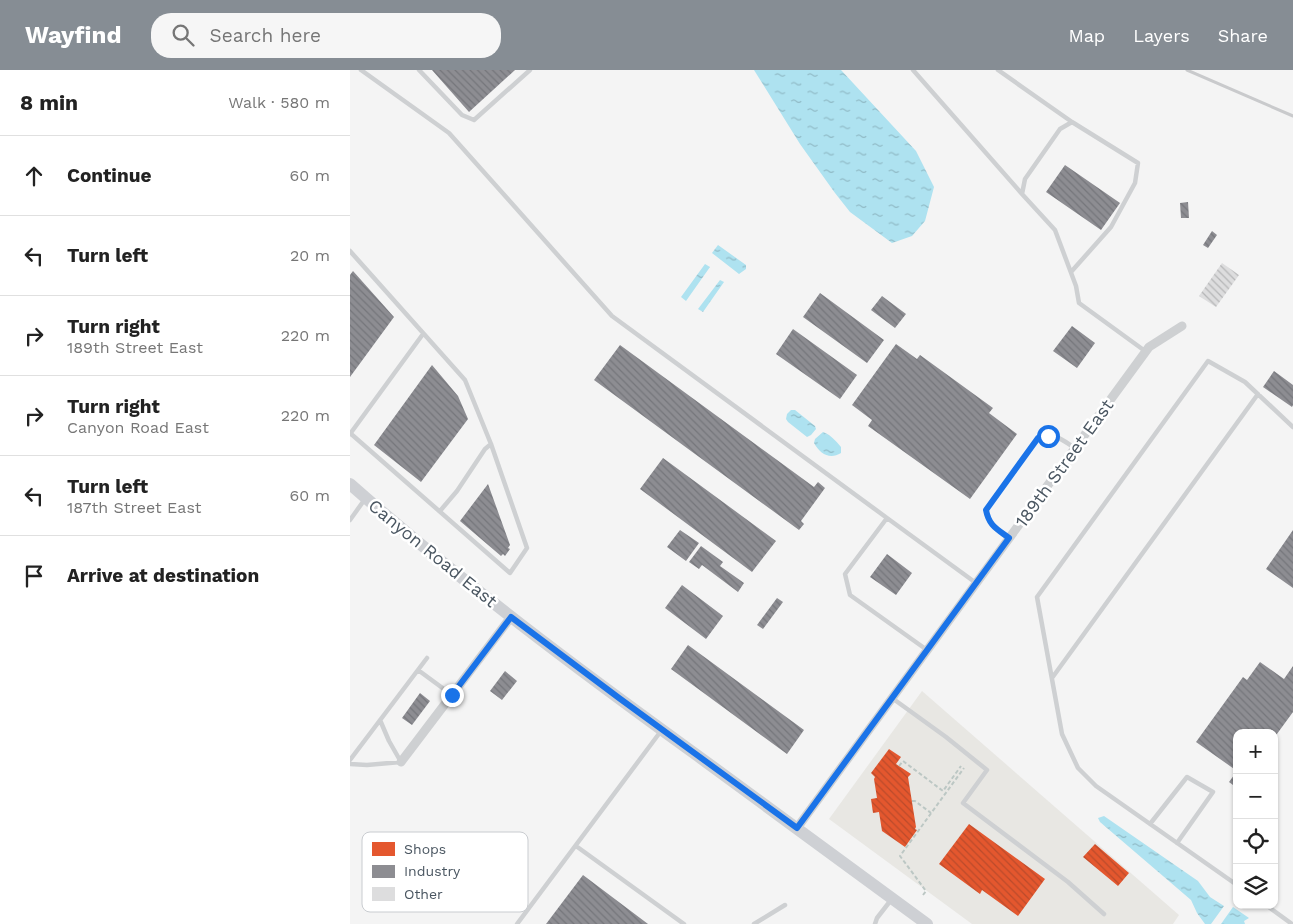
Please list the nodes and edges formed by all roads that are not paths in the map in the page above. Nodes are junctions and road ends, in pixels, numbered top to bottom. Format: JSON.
{"nodes":[{"id":1,"x":361,"y":70,"type":"edge"},
{"id":2,"x":419,"y":70,"type":"edge"},
{"id":3,"x":530,"y":70,"type":"edge"},
{"id":4,"x":913,"y":70,"type":"edge"},
{"id":5,"x":998,"y":70,"type":"edge"},
{"id":6,"x":1072,"y":122,"type":"junction"},
{"id":7,"x":1022,"y":194,"type":"junction"},
{"id":8,"x":350,"y":251,"type":"edge"},
{"id":9,"x":1071,"y":272,"type":"junction"},
{"id":10,"x":1182,"y":326,"type":"dead end"},
{"id":11,"x":424,"y":334,"type":"junction"},
{"id":12,"x":1146,"y":351,"type":"junction"},
{"id":13,"x":1258,"y":394,"type":"junction"},
{"id":14,"x":1293,"y":427,"type":"edge"},
{"id":15,"x":350,"y":433,"type":"edge"},
{"id":16,"x":490,"y":444,"type":"junction"},
{"id":17,"x":1075,"y":448,"type":"junction"},
{"id":18,"x":350,"y":484,"type":"edge"},
{"id":19,"x":366,"y":498,"type":"junction"},
{"id":20,"x":440,"y":511,"type":"junction"},
{"id":21,"x":887,"y":518,"type":"junction"},
{"id":22,"x":350,"y":520,"type":"edge"},
{"id":23,"x":1009,"y":538,"type":"junction"},
{"id":24,"x":976,"y":583,"type":"junction"},
{"id":25,"x":511,"y":617,"type":"junction"},
{"id":26,"x":927,"y":650,"type":"junction"},
{"id":27,"x":427,"y":658,"type":"dead end"},
{"id":28,"x":418,"y":670,"type":"junction"},
{"id":29,"x":1052,"y":678,"type":"junction"},
{"id":30,"x":452,"y":695,"type":"junction"},
{"id":31,"x":892,"y":698,"type":"junction"},
{"id":32,"x":380,"y":720,"type":"junction"},
{"id":33,"x":662,"y":730,"type":"junction"},
{"id":34,"x":350,"y":760,"type":"edge"},
{"id":35,"x":401,"y":762,"type":"junction"},
{"id":36,"x":350,"y":764,"type":"edge"},
{"id":37,"x":1150,"y":824,"type":"junction"},
{"id":38,"x":797,"y":828,"type":"junction"},
{"id":39,"x":1178,"y":843,"type":"junction"},
{"id":40,"x":576,"y":846,"type":"junction"},
{"id":41,"x":1233,"y":882,"type":"edge"},
{"id":42,"x":892,"y":899,"type":"junction"},
{"id":43,"x":785,"y":905,"type":"dead end"},
{"id":44,"x":1271,"y":909,"type":"edge"},
{"id":45,"x":528,"y":911,"type":"edge"},
{"id":46,"x":527,"y":912,"type":"edge"},
{"id":47,"x":1104,"y":914,"type":"dead end"},
{"id":48,"x":518,"y":924,"type":"edge"},
{"id":49,"x":684,"y":924,"type":"edge"},
{"id":50,"x":754,"y":924,"type":"edge"},
{"id":51,"x":875,"y":924,"type":"edge"},
{"id":52,"x":926,"y":924,"type":"edge"},
{"id":53,"x":1292,"y":924,"type":"edge"}],
"edges":[{"from":1,"to":21,"type":"lane"},
{"from":2,"to":3,"type":"lane"},
{"from":4,"to":7,"type":"lane"},
{"from":5,"to":6,"type":"lane"},
{"from":6,"to":7,"type":"lane"},
{"from":6,"to":9,"type":"lane"},
{"from":7,"to":9,"type":"lane"},
{"from":8,"to":11,"type":"lane"},
{"from":9,"to":12,"type":"lane"},
{"from":10,"to":12,"type":"street","name":"189th Street East"},
{"from":11,"to":15,"type":"lane"},
{"from":11,"to":16,"type":"lane"},
{"from":12,"to":17,"type":"street","name":"189th Street East"},
{"from":13,"to":14,"type":"lane"},
{"from":13,"to":29,"type":"lane"},
{"from":13,"to":29,"type":"lane"},
{"from":15,"to":20,"type":"lane"},
{"from":16,"to":20,"type":"lane"},
{"from":16,"to":20,"type":"lane"},
{"from":17,"to":23,"type":"street","name":"189th Street East"},
{"from":17,"to":23,"type":"lane"},
{"from":18,"to":19,"type":"main road","name":"Canyon Road East"},
{"from":19,"to":22,"type":"lane"},
{"from":19,"to":25,"type":"main road","name":"Canyon Road East"},
{"from":21,"to":24,"type":"lane"},
{"from":21,"to":26,"type":"lane"},
{"from":23,"to":24,"type":"street","name":"189th Street East"},
{"from":24,"to":26,"type":"street","name":"189th Street East"},
{"from":25,"to":30,"type":"street"},
{"from":25,"to":33,"type":"main road","name":"Canyon Road East"},
{"from":26,"to":31,"type":"street","name":"189th Street East"},
{"from":27,"to":28,"type":"lane"},
{"from":28,"to":30,"type":"lane"},
{"from":28,"to":32,"type":"lane"},
{"from":29,"to":37,"type":"lane"},
{"from":30,"to":35,"type":"street"},
{"from":31,"to":38,"type":"street","name":"189th Street East"},
{"from":31,"to":47,"type":"lane"},
{"from":32,"to":34,"type":"lane"},
{"from":32,"to":35,"type":"lane"},
{"from":33,"to":38,"type":"main road","name":"Canyon Road East"},
{"from":33,"to":40,"type":"lane"},
{"from":35,"to":36,"type":"lane"},
{"from":37,"to":39,"type":"lane"},
{"from":37,"to":39,"type":"lane"},
{"from":38,"to":42,"type":"main road","name":"Canyon Road East"},
{"from":39,"to":41,"type":"lane"},
{"from":40,"to":45,"type":"lane"},
{"from":40,"to":49,"type":"lane"},
{"from":42,"to":51,"type":"lane"},
{"from":42,"to":52,"type":"main road","name":"Canyon Road East"},
{"from":43,"to":50,"type":"lane"},
{"from":44,"to":53,"type":"lane"},
{"from":46,"to":48,"type":"lane"}]}
